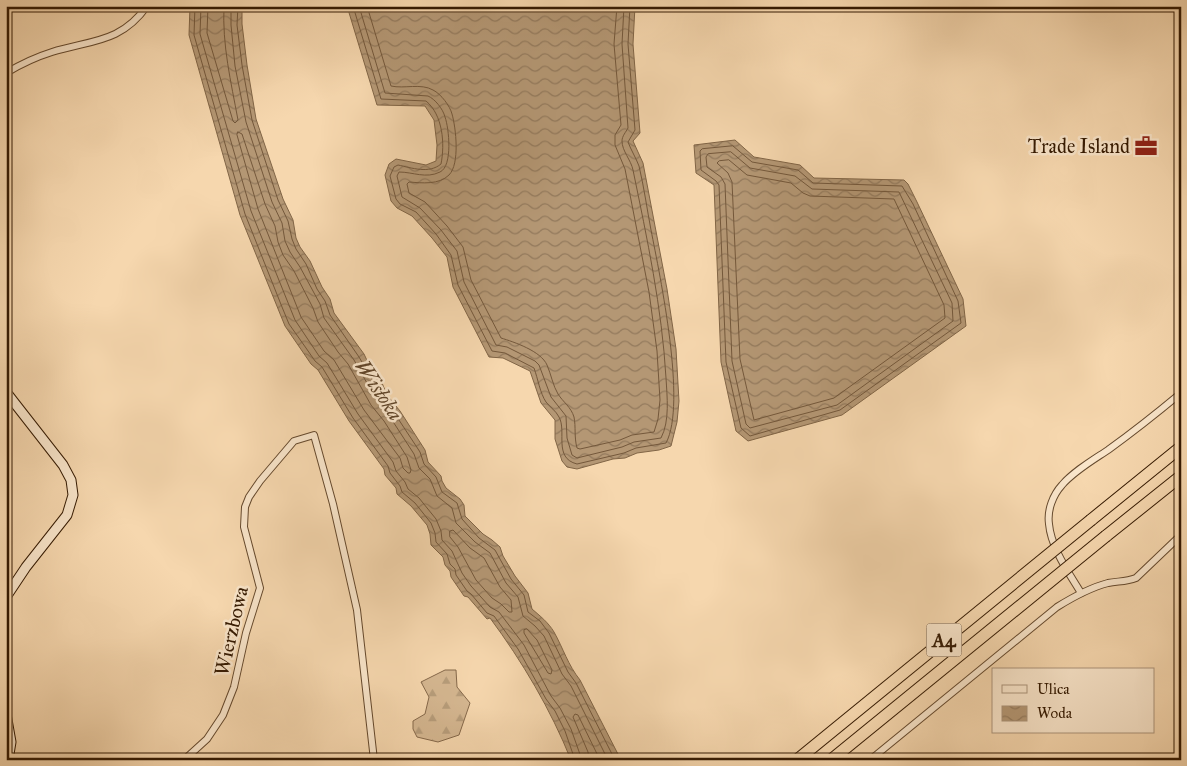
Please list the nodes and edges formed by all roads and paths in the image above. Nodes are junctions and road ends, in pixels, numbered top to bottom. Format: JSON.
{"nodes":[{"id":1,"x":147,"y":6,"type":"edge"},
{"id":2,"x":6,"y":73,"type":"edge"},
{"id":3,"x":6,"y":392,"type":"edge"},
{"id":4,"x":1181,"y":393,"type":"edge"},
{"id":5,"x":1181,"y":447,"type":"edge"},
{"id":6,"x":1181,"y":476,"type":"edge"},
{"id":7,"x":1181,"y":535,"type":"edge"},
{"id":8,"x":1081,"y":593,"type":"junction"},
{"id":9,"x":6,"y":597,"type":"edge"},
{"id":10,"x":6,"y":714,"type":"edge"},
{"id":11,"x":8,"y":760,"type":"edge"},
{"id":12,"x":184,"y":760,"type":"edge"},
{"id":13,"x":374,"y":760,"type":"edge"},
{"id":14,"x":796,"y":760,"type":"edge"},
{"id":15,"x":832,"y":760,"type":"edge"},
{"id":16,"x":870,"y":760,"type":"edge"}],
"edges":[{"from":1,"to":2,"type":"street"},
{"from":3,"to":9,"type":"street"},
{"from":4,"to":8,"type":"street"},
{"from":5,"to":14,"type":"highway","number":"A4","bridge":true},
{"from":6,"to":15,"type":"highway","number":"A4","bridge":true},
{"from":7,"to":8,"type":"street"},
{"from":8,"to":16,"type":"street"},
{"from":10,"to":11,"type":"street"},
{"from":12,"to":13,"type":"street","name":"Wierzbowa"}]}
